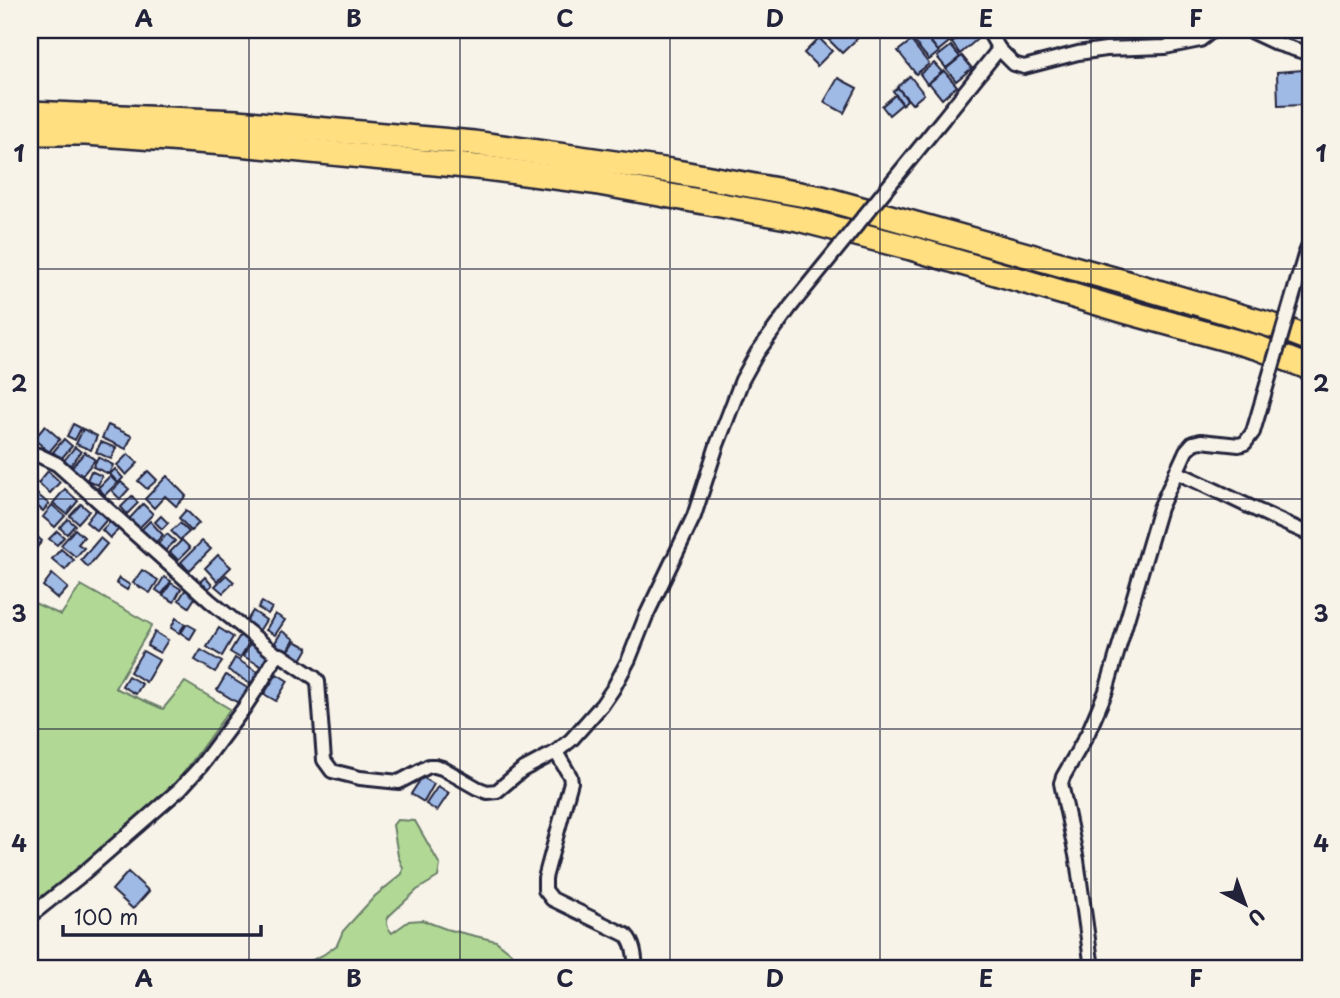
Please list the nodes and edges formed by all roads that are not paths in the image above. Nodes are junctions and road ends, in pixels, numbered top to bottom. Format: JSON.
{"nodes":[{"id":1,"x":988,"y":30,"type":"edge"},
{"id":2,"x":1213,"y":30,"type":"edge"},
{"id":3,"x":1248,"y":30,"type":"edge"},
{"id":4,"x":999,"y":49,"type":"junction"},
{"id":5,"x":1310,"y":54,"type":"edge"},
{"id":6,"x":30,"y":113,"type":"edge"},
{"id":7,"x":30,"y":133,"type":"edge"},
{"id":8,"x":1307,"y":249,"type":"edge"},
{"id":9,"x":1310,"y":339,"type":"edge"},
{"id":10,"x":1310,"y":368,"type":"edge"},
{"id":11,"x":30,"y":454,"type":"edge"},
{"id":12,"x":1176,"y":472,"type":"junction"},
{"id":13,"x":1310,"y":534,"type":"edge"},
{"id":14,"x":276,"y":655,"type":"junction"},
{"id":15,"x":556,"y":752,"type":"junction"},
{"id":16,"x":30,"y":916,"type":"edge"},
{"id":17,"x":636,"y":968,"type":"edge"},
{"id":18,"x":1092,"y":968,"type":"edge"}],
"edges":[{"from":1,"to":4,"type":"street"},
{"from":2,"to":4,"type":"street"},
{"from":3,"to":5,"type":"street"},
{"from":4,"to":15,"type":"street","bridge":true},
{"from":6,"to":9,"type":"highway"},
{"from":7,"to":10,"type":"highway"},
{"from":8,"to":12,"type":"street","bridge":true},
{"from":11,"to":14,"type":"street"},
{"from":12,"to":13,"type":"street"},
{"from":12,"to":18,"type":"street"},
{"from":14,"to":15,"type":"street"},
{"from":14,"to":16,"type":"street"},
{"from":15,"to":17,"type":"street"}]}
